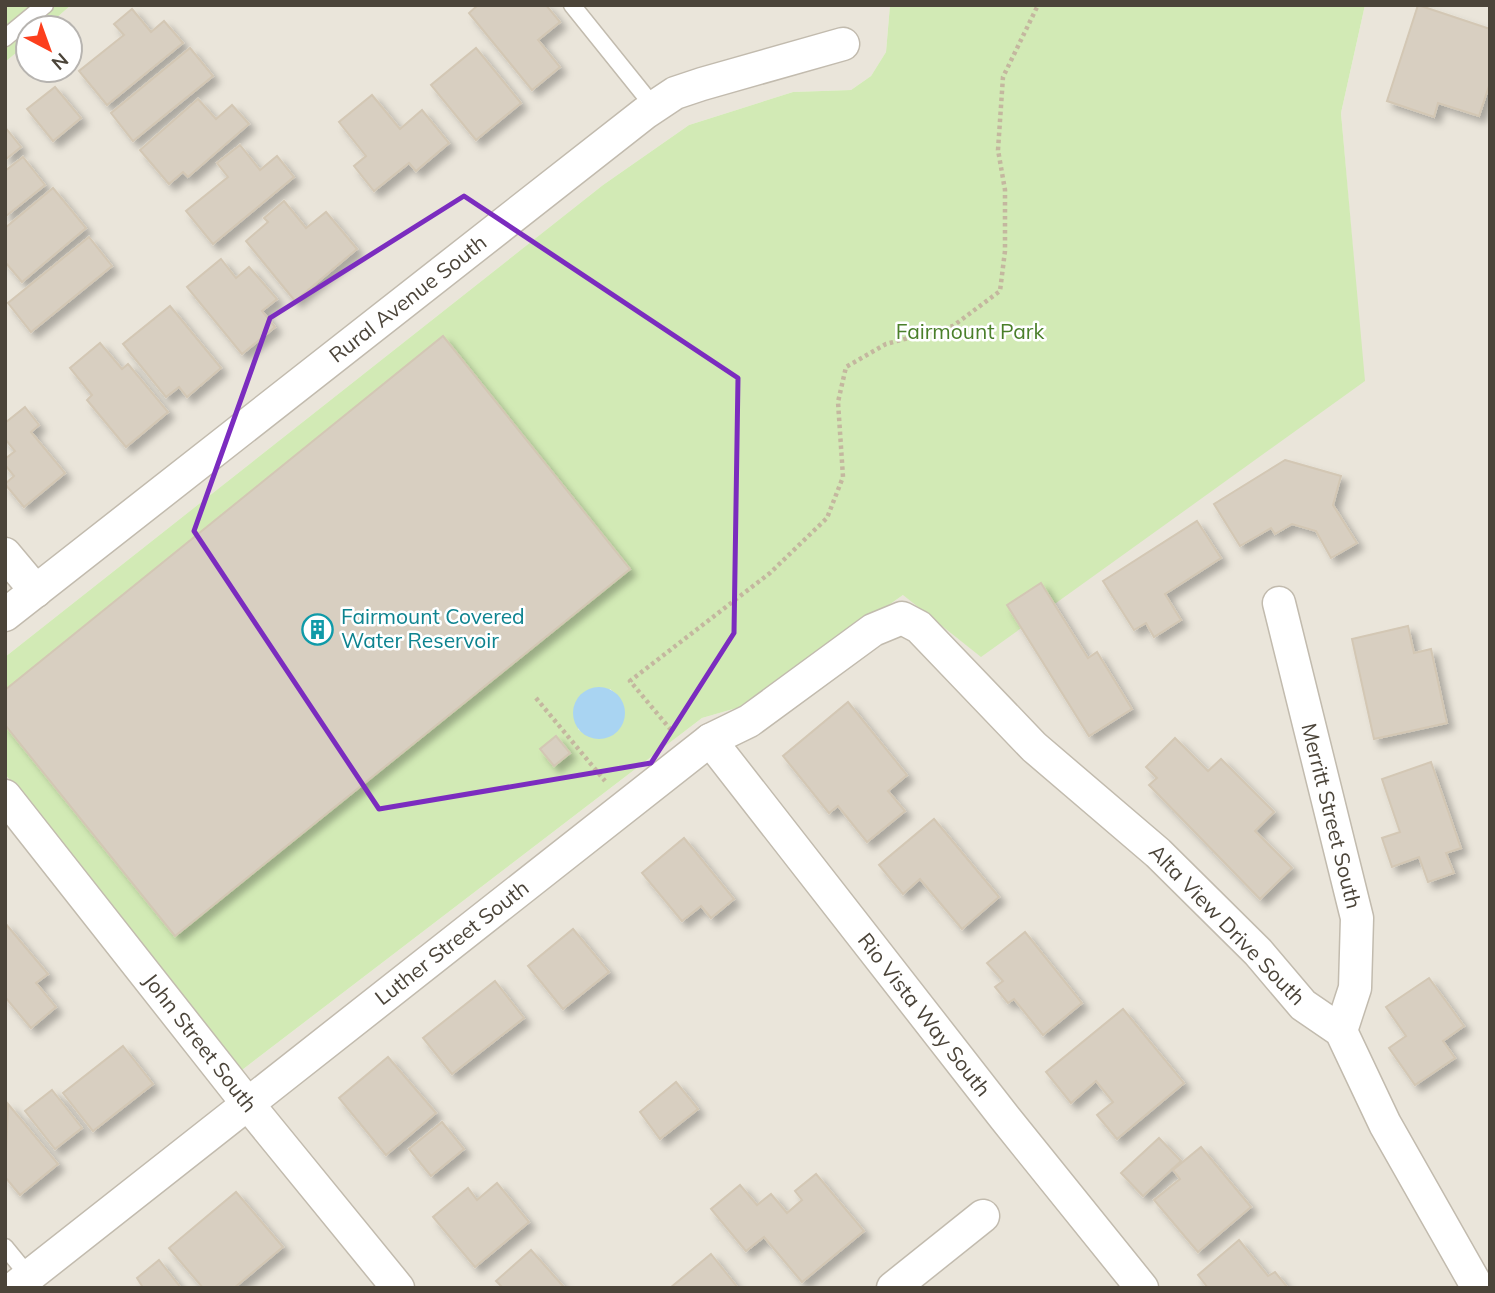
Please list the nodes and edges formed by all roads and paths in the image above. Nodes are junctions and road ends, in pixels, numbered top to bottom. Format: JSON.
{"nodes":[{"id":1,"x":45,"y":5,"type":"edge"},
{"id":2,"x":572,"y":5,"type":"edge"},
{"id":3,"x":1038,"y":5,"type":"edge"},
{"id":4,"x":5,"y":38,"type":"edge"},
{"id":5,"x":843,"y":44,"type":"dead end"},
{"id":6,"x":654,"y":107,"type":"junction"},
{"id":7,"x":5,"y":554,"type":"edge"},
{"id":8,"x":36,"y":591,"type":"junction"},
{"id":9,"x":1279,"y":603,"type":"dead end"},
{"id":10,"x":5,"y":615,"type":"edge"},
{"id":11,"x":902,"y":618,"type":"joint"},
{"id":12,"x":536,"y":698,"type":"dead end"},
{"id":13,"x":670,"y":729,"type":"junction"},
{"id":14,"x":660,"y":738,"type":"dead end"},
{"id":15,"x":699,"y":748,"type":"junction"},
{"id":16,"x":617,"y":774,"type":"dead end"},
{"id":17,"x":5,"y":796,"type":"edge"},
{"id":18,"x":1341,"y":1031,"type":"junction"},
{"id":19,"x":247,"y":1103,"type":"junction"},
{"id":20,"x":982,"y":1216,"type":"dead end"},
{"id":21,"x":5,"y":1247,"type":"edge"},
{"id":22,"x":27,"y":1284,"type":"edge"},
{"id":23,"x":398,"y":1288,"type":"edge"},
{"id":24,"x":893,"y":1288,"type":"edge"},
{"id":25,"x":1142,"y":1288,"type":"edge"},
{"id":26,"x":1478,"y":1288,"type":"edge"}],
"edges":[{"from":1,"to":4,"type":"lane"},
{"from":2,"to":6,"type":"lane"},
{"from":3,"to":13,"type":"path"},
{"from":5,"to":6,"type":"street","name":"Rural Avenue South"},
{"from":6,"to":8,"type":"street","name":"Rural Avenue South"},
{"from":7,"to":8,"type":"street"},
{"from":8,"to":10,"type":"street","name":"Rural Avenue South"},
{"from":9,"to":18,"type":"street","name":"Merritt Street South"},
{"from":11,"to":15,"type":"street","name":"Luther Street South"},
{"from":11,"to":18,"type":"street","name":"Alta View Drive South"},
{"from":12,"to":16,"type":"path"},
{"from":13,"to":14,"type":"path"},
{"from":13,"to":15,"type":"path"},
{"from":15,"to":19,"type":"street","name":"Luther Street South"},
{"from":15,"to":25,"type":"street","name":"Rio Vista Way South"},
{"from":17,"to":19,"type":"street","name":"John Street South"},
{"from":18,"to":26,"type":"street"},
{"from":19,"to":22,"type":"street","name":"Luther Street South"},
{"from":19,"to":23,"type":"street","name":"John Street South"},
{"from":20,"to":24,"type":"street"},
{"from":21,"to":22,"type":"lane"}]}
